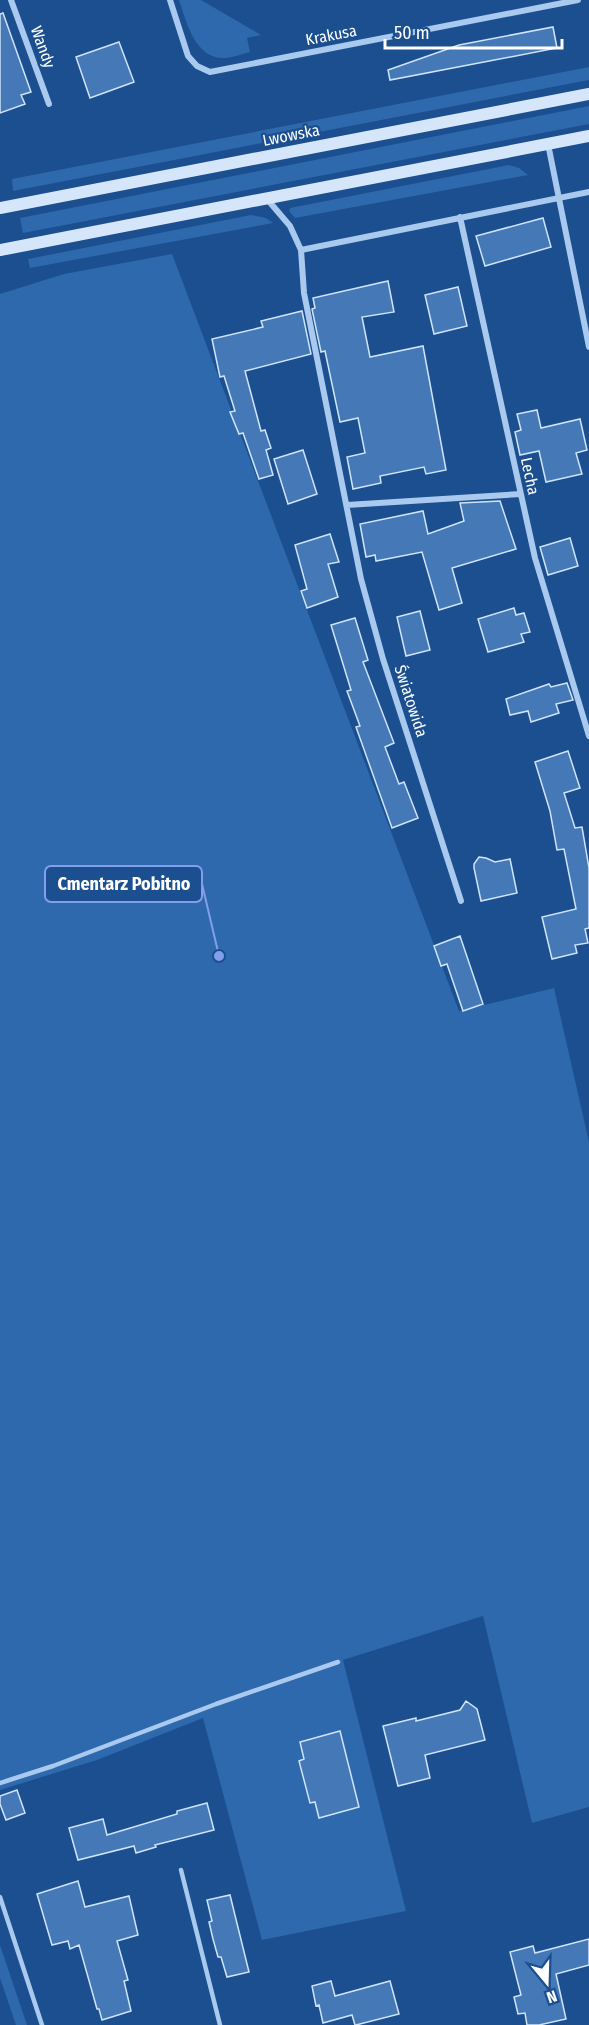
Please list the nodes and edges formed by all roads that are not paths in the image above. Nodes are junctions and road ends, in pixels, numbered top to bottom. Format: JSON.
{"nodes":[{"id":1,"x":11,"y":0,"type":"edge"},
{"id":2,"x":170,"y":0,"type":"edge"},
{"id":3,"x":578,"y":0,"type":"edge"},
{"id":4,"x":589,"y":94,"type":"edge"},
{"id":5,"x":49,"y":104,"type":"dead end"},
{"id":6,"x":589,"y":136,"type":"edge"},
{"id":7,"x":548,"y":144,"type":"junction"},
{"id":8,"x":589,"y":192,"type":"edge"},
{"id":9,"x":558,"y":198,"type":"junction"},
{"id":10,"x":266,"y":199,"type":"junction"},
{"id":11,"x":0,"y":208,"type":"edge"},
{"id":12,"x":460,"y":217,"type":"junction"},
{"id":13,"x":0,"y":250,"type":"edge"},
{"id":14,"x":301,"y":250,"type":"junction"},
{"id":15,"x":589,"y":347,"type":"edge"},
{"id":16,"x":520,"y":494,"type":"junction"},
{"id":17,"x":347,"y":505,"type":"junction"},
{"id":18,"x":589,"y":736,"type":"edge"},
{"id":19,"x":462,"y":901,"type":"dead end"},
{"id":20,"x":338,"y":1662,"type":"dead end"},
{"id":21,"x":0,"y":1783,"type":"edge"},
{"id":22,"x":181,"y":1870,"type":"dead end"},
{"id":23,"x":0,"y":1897,"type":"edge"},
{"id":24,"x":42,"y":2025,"type":"edge"},
{"id":25,"x":220,"y":2025,"type":"edge"}],
"edges":[{"from":1,"to":5,"type":"street","name":"Wandy"},
{"from":2,"to":3,"type":"street","name":"Krakusa"},
{"from":4,"to":11,"type":"main road","name":"Lwowska"},
{"from":6,"to":7,"type":"main road"},
{"from":7,"to":9,"type":"street"},
{"from":7,"to":10,"type":"main road"},
{"from":8,"to":9,"type":"street"},
{"from":9,"to":12,"type":"street"},
{"from":9,"to":15,"type":"street"},
{"from":10,"to":13,"type":"main road"},
{"from":10,"to":14,"type":"street","name":"Światowida"},
{"from":12,"to":14,"type":"street"},
{"from":12,"to":16,"type":"street","name":"Lecha"},
{"from":14,"to":17,"type":"street","name":"Światowida"},
{"from":16,"to":17,"type":"street"},
{"from":16,"to":18,"type":"street","name":"Lecha"},
{"from":17,"to":19,"type":"street","name":"Światowida"},
{"from":20,"to":21,"type":"lane"},
{"from":22,"to":25,"type":"lane"},
{"from":23,"to":24,"type":"lane"}]}
